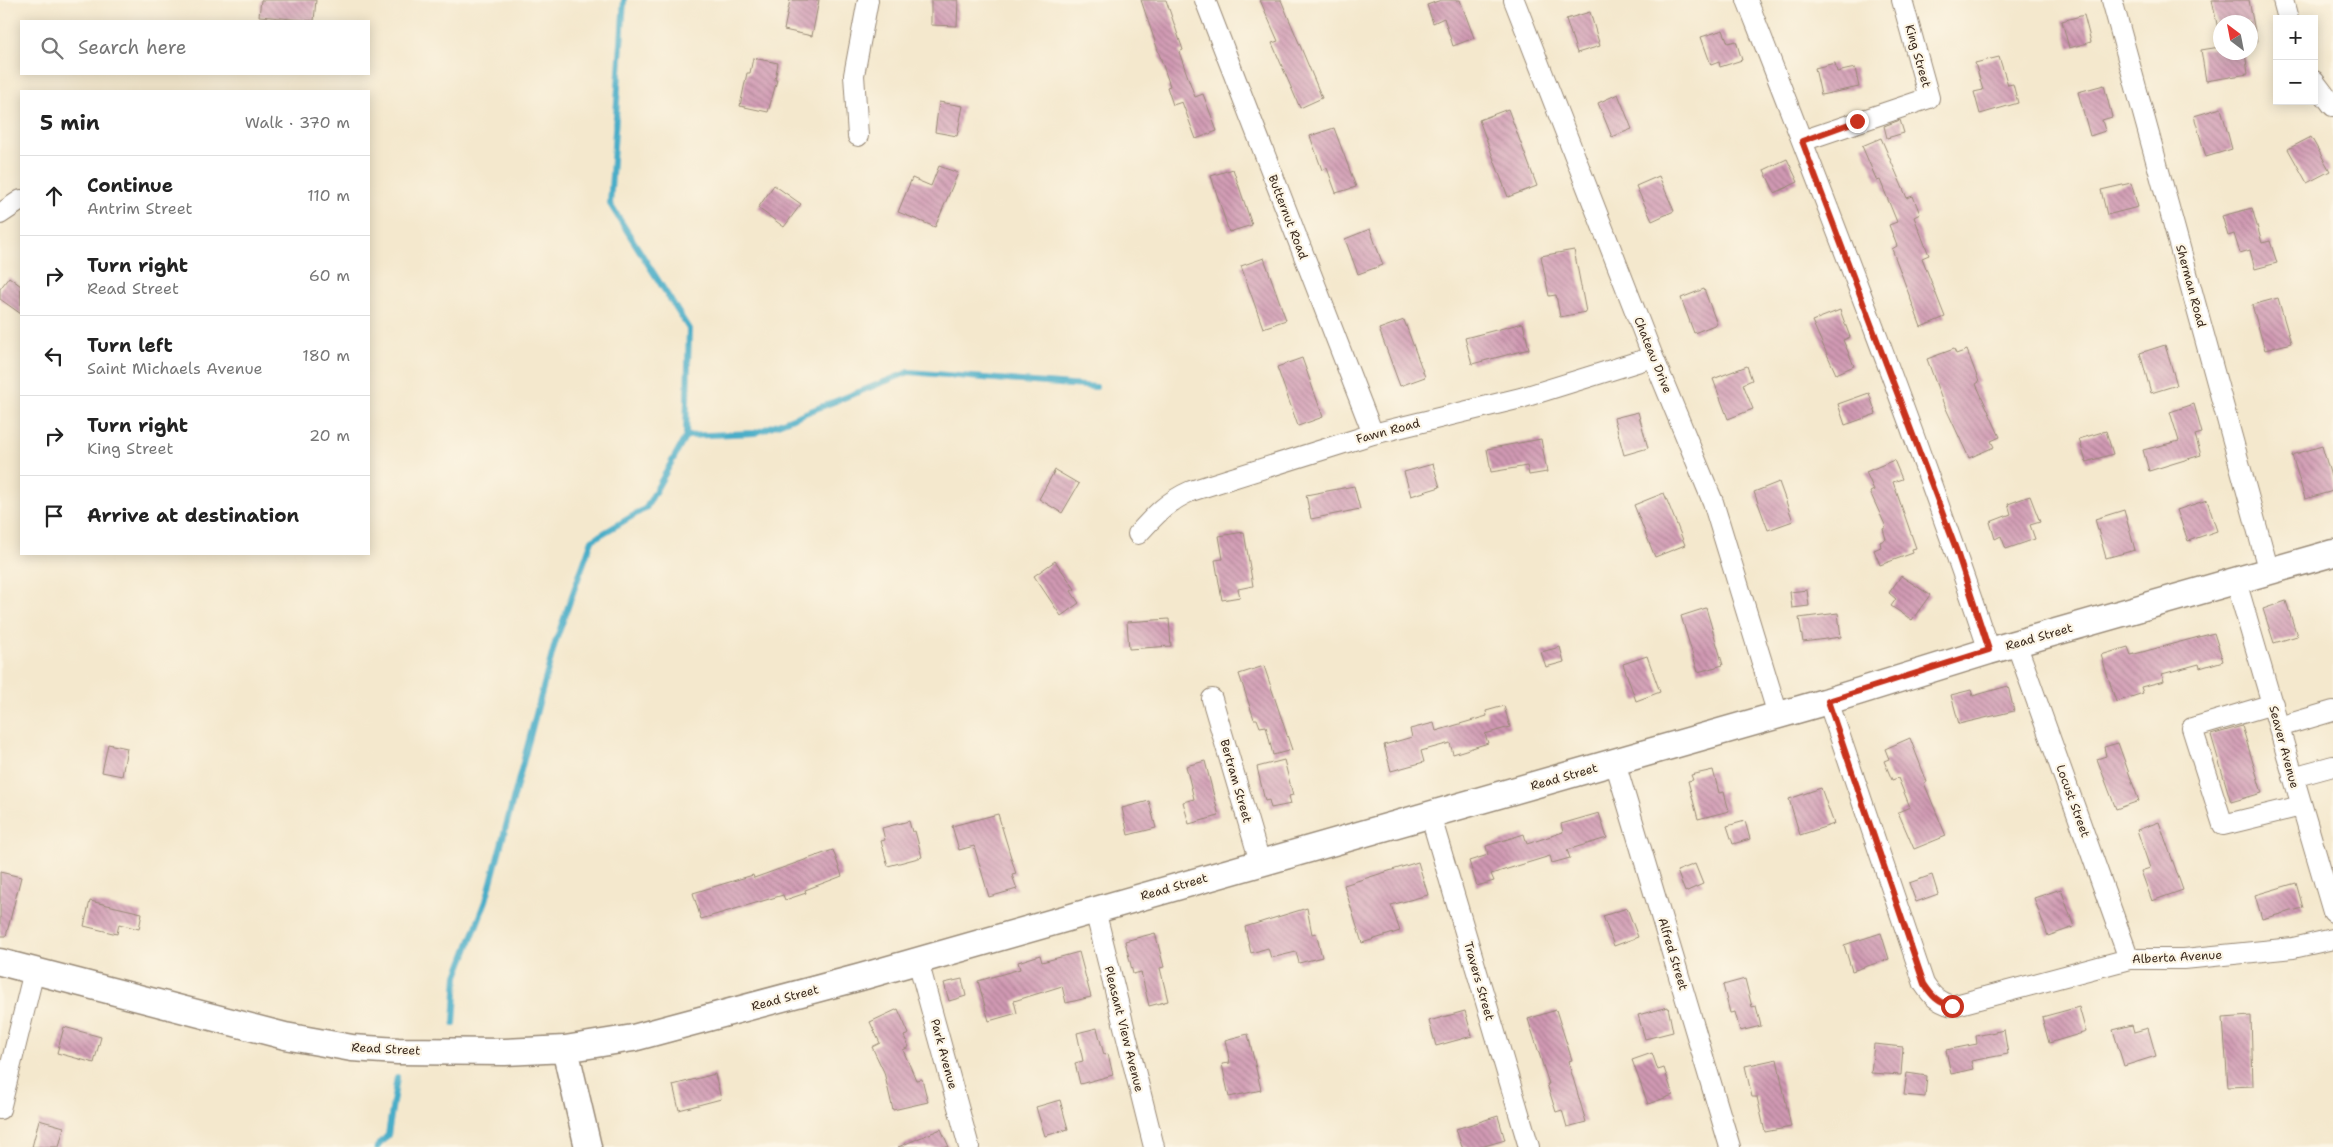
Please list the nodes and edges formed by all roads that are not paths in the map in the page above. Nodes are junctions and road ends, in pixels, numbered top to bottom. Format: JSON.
{"nodes":[{"id":1,"x":868,"y":0,"type":"edge"},
{"id":2,"x":1205,"y":0,"type":"edge"},
{"id":3,"x":1514,"y":0,"type":"edge"},
{"id":4,"x":1747,"y":0,"type":"edge"},
{"id":5,"x":1902,"y":0,"type":"edge"},
{"id":6,"x":2112,"y":0,"type":"edge"},
{"id":7,"x":2283,"y":0,"type":"edge"},
{"id":8,"x":2287,"y":15,"type":"edge"},
{"id":9,"x":2318,"y":86,"type":"edge"},
{"id":10,"x":2333,"y":106,"type":"edge"},
{"id":11,"x":858,"y":136,"type":"dead end"},
{"id":12,"x":1802,"y":141,"type":"junction"},
{"id":13,"x":1653,"y":357,"type":"junction"},
{"id":14,"x":1373,"y":434,"type":"junction"},
{"id":15,"x":1138,"y":534,"type":"dead end"},
{"id":16,"x":2333,"y":553,"type":"edge"},
{"id":17,"x":2269,"y":572,"type":"junction"},
{"id":18,"x":2236,"y":581,"type":"junction"},
{"id":19,"x":2016,"y":643,"type":"junction"},
{"id":20,"x":1989,"y":650,"type":"junction"},
{"id":21,"x":1212,"y":699,"type":"dead end"},
{"id":22,"x":1828,"y":701,"type":"junction"},
{"id":23,"x":2273,"y":704,"type":"junction"},
{"id":24,"x":2333,"y":711,"type":"edge"},
{"id":25,"x":1778,"y":715,"type":"junction"},
{"id":26,"x":2279,"y":726,"type":"junction"},
{"id":27,"x":1615,"y":762,"type":"junction"},
{"id":28,"x":2333,"y":766,"type":"edge"},
{"id":29,"x":2293,"y":777,"type":"junction"},
{"id":30,"x":2301,"y":806,"type":"junction"},
{"id":31,"x":1430,"y":814,"type":"junction"},
{"id":32,"x":1260,"y":862,"type":"junction"},
{"id":33,"x":1094,"y":910,"type":"junction"},
{"id":34,"x":2333,"y":912,"type":"edge"},
{"id":35,"x":2333,"y":938,"type":"edge"},
{"id":36,"x":2129,"y":959,"type":"junction"},
{"id":37,"x":918,"y":961,"type":"junction"},
{"id":38,"x":0,"y":962,"type":"edge"},
{"id":39,"x":34,"y":971,"type":"junction"},
{"id":40,"x":565,"y":1049,"type":"junction"},
{"id":41,"x":0,"y":1109,"type":"edge"},
{"id":42,"x":588,"y":1147,"type":"edge"},
{"id":43,"x":969,"y":1147,"type":"edge"},
{"id":44,"x":1154,"y":1147,"type":"edge"},
{"id":45,"x":1529,"y":1147,"type":"edge"},
{"id":46,"x":1730,"y":1147,"type":"edge"}],
"edges":[{"from":1,"to":11,"type":"street"},
{"from":2,"to":14,"type":"street","name":"Butternut Road"},
{"from":3,"to":13,"type":"street","name":"Chateau Drive"},
{"from":4,"to":12,"type":"street"},
{"from":5,"to":12,"type":"street","name":"King Street"},
{"from":6,"to":17,"type":"street","name":"Sherman Road"},
{"from":7,"to":8,"type":"street"},
{"from":9,"to":10,"type":"street"},
{"from":12,"to":20,"type":"street"},
{"from":13,"to":14,"type":"street","name":"Fawn Road"},
{"from":13,"to":25,"type":"street","name":"Chateau Drive"},
{"from":14,"to":15,"type":"street","name":"Fawn Road"},
{"from":16,"to":17,"type":"main road","name":"Read Street"},
{"from":17,"to":18,"type":"main road","name":"Read Street"},
{"from":18,"to":19,"type":"main road","name":"Read Street"},
{"from":18,"to":23,"type":"street","name":"Seaver Avenue"},
{"from":19,"to":20,"type":"main road","name":"Read Street"},
{"from":19,"to":36,"type":"street","name":"Locust Street"},
{"from":20,"to":22,"type":"main road","name":"Read Street"},
{"from":21,"to":32,"type":"street","name":"Bertram Street"},
{"from":22,"to":25,"type":"main road","name":"Read Street"},
{"from":22,"to":36,"type":"street","name":"Alberta Avenue"},
{"from":23,"to":26,"type":"street","name":"Seaver Avenue"},
{"from":23,"to":30,"type":"street"},
{"from":24,"to":26,"type":"street"},
{"from":25,"to":27,"type":"main road","name":"Read Street"},
{"from":26,"to":29,"type":"street","name":"Seaver Avenue"},
{"from":27,"to":31,"type":"main road","name":"Read Street"},
{"from":27,"to":46,"type":"street","name":"Alfred Street"},
{"from":28,"to":29,"type":"street"},
{"from":29,"to":30,"type":"street","name":"Seaver Avenue"},
{"from":30,"to":34,"type":"street","name":"Seaver Avenue"},
{"from":31,"to":32,"type":"main road","name":"Read Street"},
{"from":31,"to":45,"type":"street","name":"Travers Street"},
{"from":32,"to":33,"type":"main road","name":"Read Street"},
{"from":33,"to":37,"type":"main road","name":"Read Street"},
{"from":33,"to":44,"type":"street","name":"Pleasant View Avenue"},
{"from":35,"to":36,"type":"street","name":"Alberta Avenue"},
{"from":37,"to":40,"type":"main road","name":"Read Street"},
{"from":37,"to":43,"type":"street","name":"Park Avenue"},
{"from":38,"to":39,"type":"main road","name":"Read Street"},
{"from":39,"to":40,"type":"main road","name":"Read Street"},
{"from":39,"to":41,"type":"street"},
{"from":40,"to":42,"type":"main road"}]}
